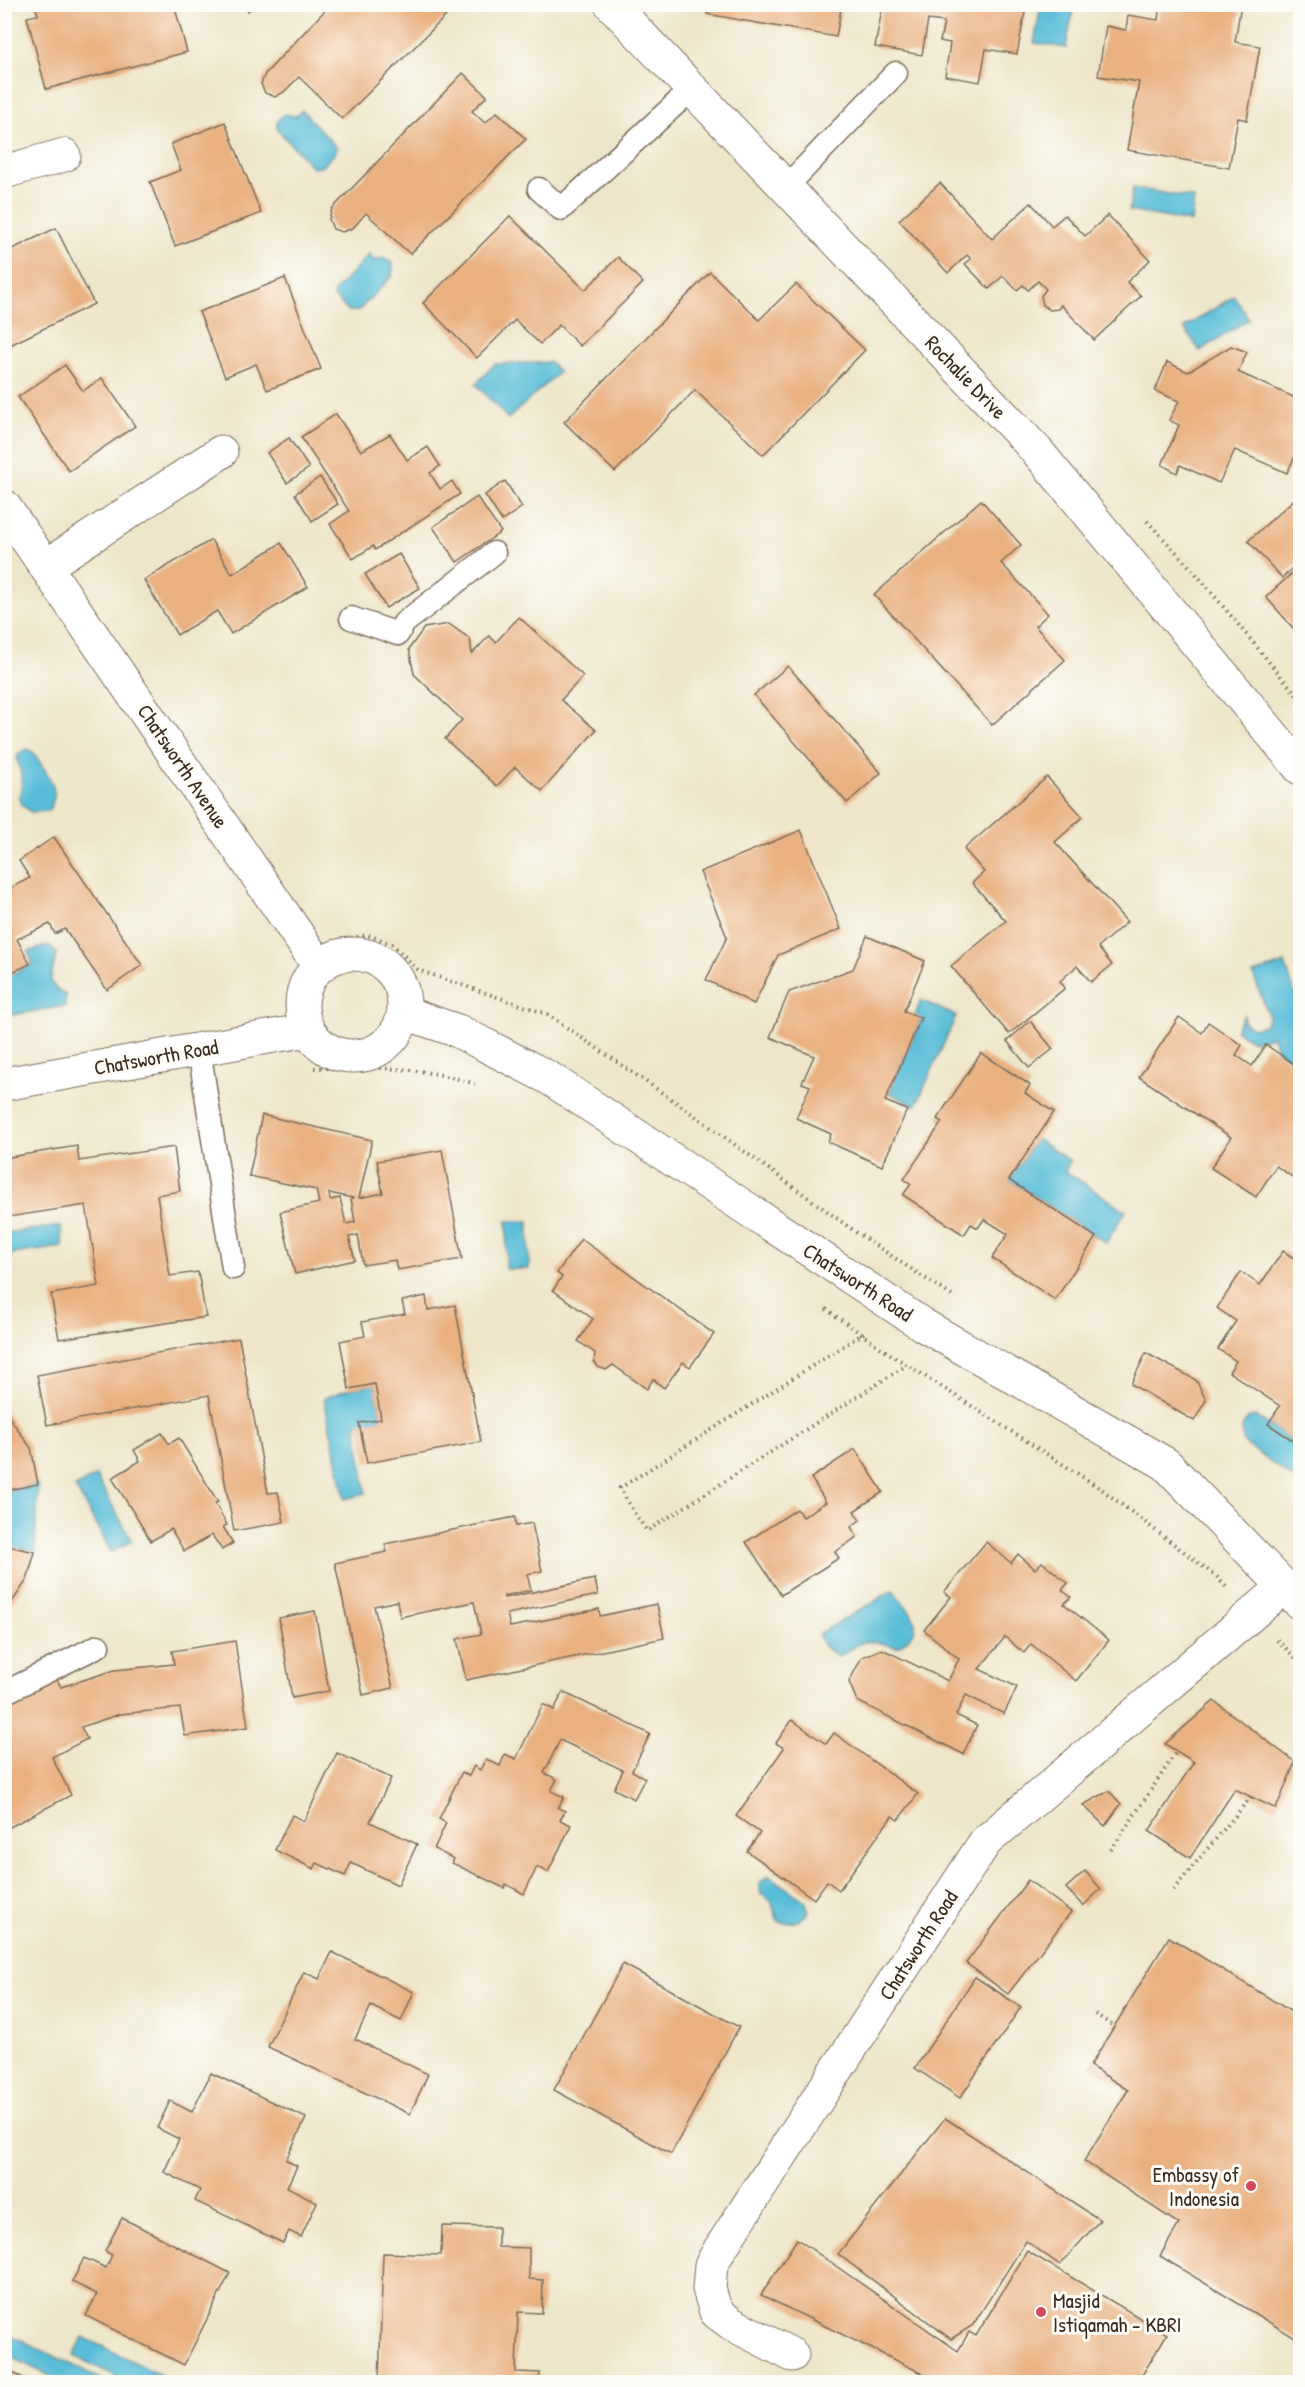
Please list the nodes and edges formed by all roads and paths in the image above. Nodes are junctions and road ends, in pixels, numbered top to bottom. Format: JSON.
{"nodes":[{"id":1,"x":611,"y":4,"type":"edge"},
{"id":2,"x":896,"y":73,"type":"dead end"},
{"id":3,"x":692,"y":89,"type":"junction"},
{"id":4,"x":64,"y":155,"type":"dead end"},
{"id":5,"x":4,"y":172,"type":"edge"},
{"id":6,"x":786,"y":187,"type":"junction"},
{"id":7,"x":539,"y":189,"type":"dead end"},
{"id":8,"x":221,"y":452,"type":"dead end"},
{"id":9,"x":4,"y":506,"type":"edge"},
{"id":10,"x":494,"y":553,"type":"dead end"},
{"id":11,"x":46,"y":566,"type":"junction"},
{"id":12,"x":351,"y":618,"type":"dead end"},
{"id":13,"x":1300,"y":768,"type":"edge"},
{"id":14,"x":327,"y":954,"type":"junction"},
{"id":15,"x":405,"y":1013,"type":"junction"},
{"id":16,"x":308,"y":1030,"type":"junction"},
{"id":17,"x":199,"y":1049,"type":"junction"},
{"id":18,"x":305,"y":1068,"type":"dead end"},
{"id":19,"x":4,"y":1084,"type":"edge"},
{"id":20,"x":477,"y":1085,"type":"dead end"},
{"id":21,"x":233,"y":1268,"type":"dead end"},
{"id":22,"x":957,"y":1299,"type":"dead end"},
{"id":23,"x":824,"y":1307,"type":"dead end"},
{"id":24,"x":898,"y":1308,"type":"junction"},
{"id":25,"x":862,"y":1335,"type":"junction"},
{"id":26,"x":948,"y":1340,"type":"junction"},
{"id":27,"x":907,"y":1364,"type":"junction"},
{"id":28,"x":1293,"y":1594,"type":"edge"},
{"id":29,"x":1252,"y":1613,"type":"junction"},
{"id":30,"x":98,"y":1646,"type":"dead end"},
{"id":31,"x":1300,"y":1662,"type":"edge"},
{"id":32,"x":4,"y":1693,"type":"edge"},
{"id":33,"x":1177,"y":1751,"type":"dead end"},
{"id":34,"x":1251,"y":1797,"type":"dead end"},
{"id":35,"x":1111,"y":1850,"type":"dead end"},
{"id":36,"x":1173,"y":1890,"type":"dead end"},
{"id":37,"x":1095,"y":2014,"type":"dead end"},
{"id":38,"x":1115,"y":2027,"type":"dead end"},
{"id":39,"x":792,"y":2355,"type":"dead end"}],
"edges":[{"from":1,"to":3,"type":"street","name":"Rochalie Drive"},
{"from":2,"to":6,"type":"lane"},
{"from":3,"to":6,"type":"street","name":"Rochalie Drive"},
{"from":3,"to":7,"type":"lane"},
{"from":4,"to":5,"type":"street"},
{"from":6,"to":13,"type":"street","name":"Rochalie Drive"},
{"from":8,"to":11,"type":"street"},
{"from":9,"to":11,"type":"street","name":"Chatsworth Avenue"},
{"from":10,"to":12,"type":"lane"},
{"from":11,"to":14,"type":"street","name":"Chatsworth Avenue"},
{"from":14,"to":15,"type":"street"},
{"from":14,"to":16,"type":"street"},
{"from":14,"to":22,"type":"path"},
{"from":15,"to":16,"type":"street"},
{"from":15,"to":24,"type":"street","name":"Chatsworth Road"},
{"from":16,"to":17,"type":"street","name":"Chatsworth Road"},
{"from":17,"to":19,"type":"street","name":"Chatsworth Road"},
{"from":17,"to":21,"type":"lane"},
{"from":18,"to":20,"type":"path"},
{"from":23,"to":25,"type":"path"},
{"from":24,"to":25,"type":"path"},
{"from":24,"to":26,"type":"street","name":"Chatsworth Road"},
{"from":25,"to":27,"type":"path"},
{"from":25,"to":27,"type":"path"},
{"from":26,"to":27,"type":"path"},
{"from":26,"to":28,"type":"street","name":"Chatsworth Road"},
{"from":27,"to":29,"type":"path"},
{"from":28,"to":29,"type":"street","name":"Chatsworth Road"},
{"from":29,"to":31,"type":"path"},
{"from":29,"to":39,"type":"street","name":"Chatsworth Road"},
{"from":30,"to":32,"type":"lane"},
{"from":33,"to":35,"type":"path"},
{"from":34,"to":36,"type":"path"},
{"from":37,"to":38,"type":"path"}]}
